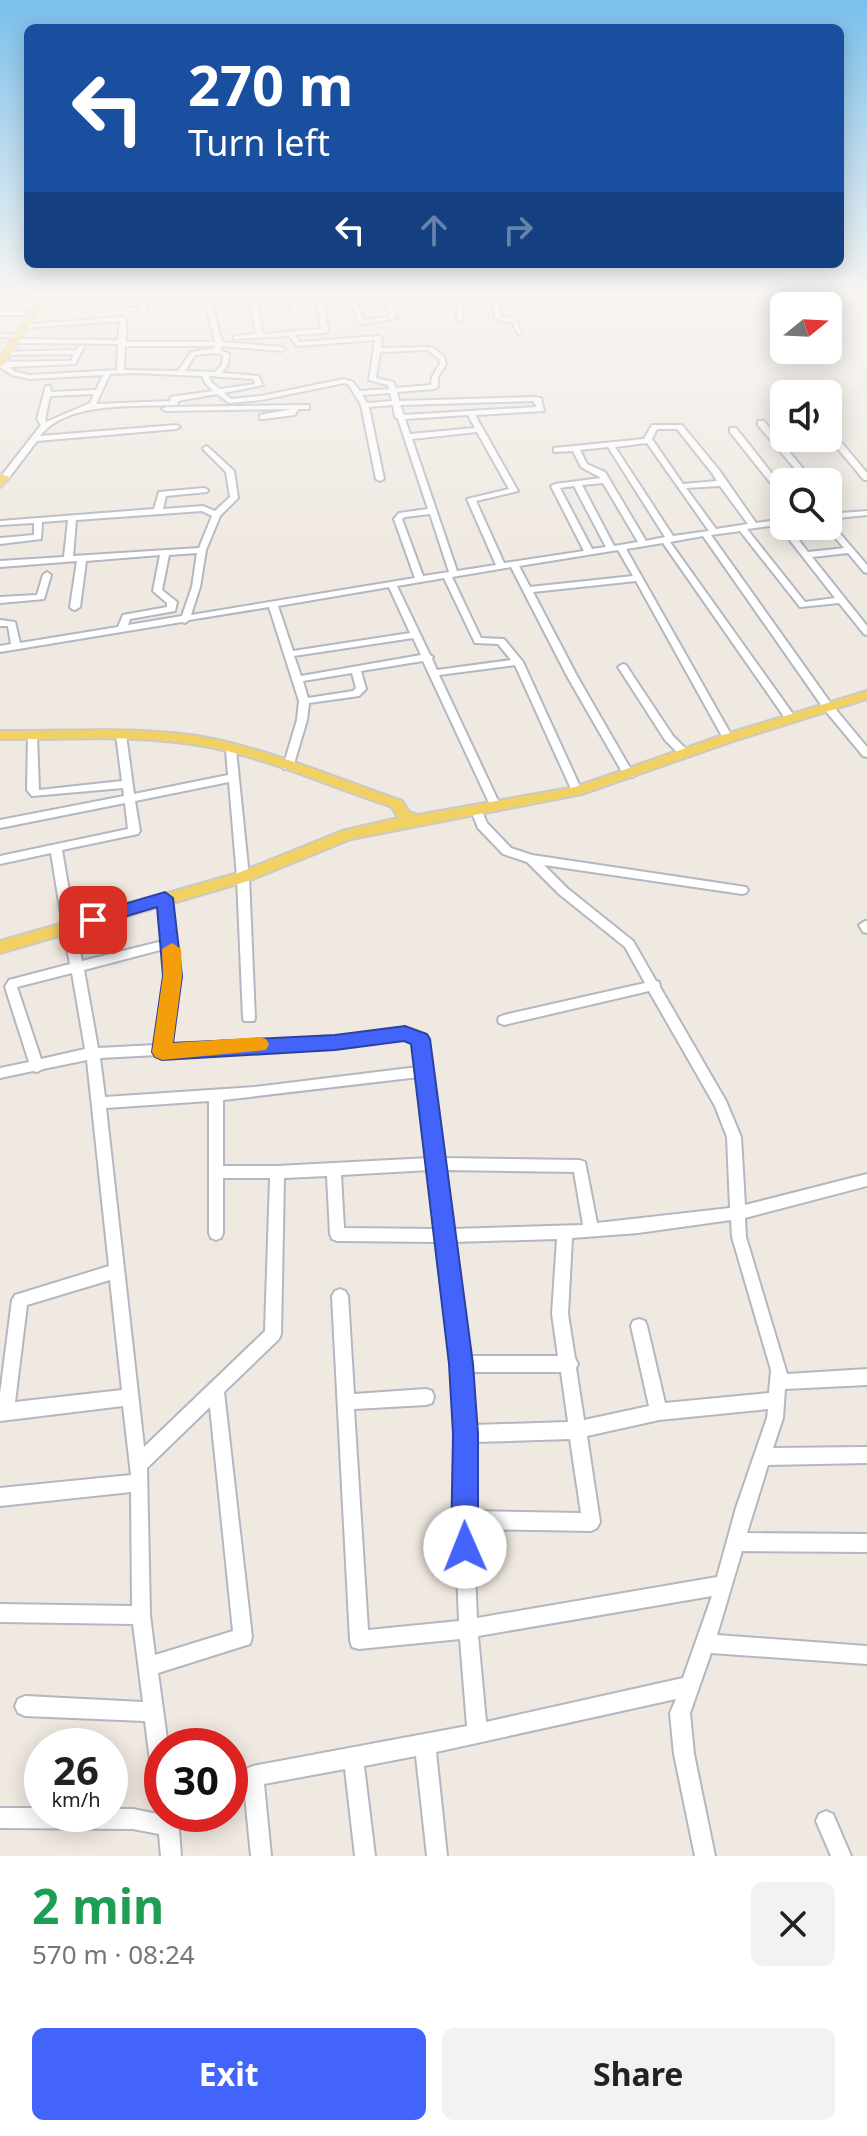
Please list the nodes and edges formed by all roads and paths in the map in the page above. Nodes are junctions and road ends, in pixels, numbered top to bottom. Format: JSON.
{"nodes":[{"id":1,"x":48,"y":380,"type":"edge"},
{"id":2,"x":105,"y":380,"type":"edge"},
{"id":3,"x":207,"y":380,"type":"edge"},
{"id":4,"x":257,"y":380,"type":"edge"},
{"id":5,"x":372,"y":380,"type":"edge"},
{"id":6,"x":435,"y":380,"type":"edge"},
{"id":7,"x":394,"y":390,"type":"junction"},
{"id":8,"x":216,"y":391,"type":"junction"},
{"id":9,"x":99,"y":392,"type":"junction"},
{"id":10,"x":360,"y":393,"type":"junction"},
{"id":11,"x":48,"y":394,"type":"junction"},
{"id":12,"x":396,"y":403,"type":"junction"},
{"id":13,"x":138,"y":405,"type":"junction"},
{"id":14,"x":365,"y":405,"type":"junction"},
{"id":15,"x":297,"y":407,"type":"junction"},
{"id":16,"x":306,"y":407,"type":"dead end"},
{"id":17,"x":90,"y":410,"type":"junction"},
{"id":18,"x":470,"y":413,"type":"junction"},
{"id":19,"x":263,"y":417,"type":"dead end"},
{"id":20,"x":399,"y":417,"type":"junction"},
{"id":21,"x":91,"y":423,"type":"dead end"},
{"id":22,"x":761,"y":423,"type":"dead end"},
{"id":23,"x":45,"y":425,"type":"junction"},
{"id":24,"x":176,"y":427,"type":"dead end"},
{"id":25,"x":479,"y":430,"type":"junction"},
{"id":26,"x":733,"y":430,"type":"dead end"},
{"id":27,"x":91,"y":434,"type":"junction"},
{"id":28,"x":407,"y":437,"type":"junction"},
{"id":29,"x":34,"y":439,"type":"junction"},
{"id":30,"x":647,"y":441,"type":"junction"},
{"id":31,"x":610,"y":445,"type":"junction"},
{"id":32,"x":207,"y":448,"type":"dead end"},
{"id":33,"x":575,"y":448,"type":"junction"},
{"id":34,"x":842,"y":448,"type":"edge"},
{"id":35,"x":557,"y":450,"type":"dead end"},
{"id":36,"x":798,"y":468,"type":"edge"},
{"id":37,"x":866,"y":475,"type":"edge"},
{"id":38,"x":770,"y":476,"type":"edge"},
{"id":39,"x":2,"y":479,"type":"edge"},
{"id":40,"x":380,"y":479,"type":"dead end"},
{"id":41,"x":606,"y":480,"type":"junction"},
{"id":42,"x":577,"y":483,"type":"junction"},
{"id":43,"x":722,"y":483,"type":"junction"},
{"id":44,"x":682,"y":486,"type":"junction"},
{"id":45,"x":204,"y":490,"type":"dead end"},
{"id":46,"x":158,"y":511,"type":"junction"},
{"id":47,"x":434,"y":511,"type":"junction"},
{"id":48,"x":216,"y":515,"type":"junction"},
{"id":49,"x":866,"y":515,"type":"edge"},
{"id":50,"x":842,"y":516,"type":"edge"},
{"id":51,"x":72,"y":518,"type":"junction"},
{"id":52,"x":38,"y":520,"type":"junction"},
{"id":53,"x":0,"y":523,"type":"edge"},
{"id":54,"x":770,"y":523,"type":"edge"},
{"id":55,"x":753,"y":525,"type":"junction"},
{"id":56,"x":741,"y":527,"type":"junction"},
{"id":57,"x":709,"y":532,"type":"junction"},
{"id":58,"x":667,"y":539,"type":"junction"},
{"id":59,"x":795,"y":540,"type":"edge"},
{"id":60,"x":841,"y":540,"type":"edge"},
{"id":61,"x":0,"y":541,"type":"edge"},
{"id":62,"x":643,"y":543,"type":"junction"},
{"id":63,"x":616,"y":548,"type":"junction"},
{"id":64,"x":202,"y":550,"type":"junction"},
{"id":65,"x":850,"y":550,"type":"junction"},
{"id":66,"x":589,"y":552,"type":"junction"},
{"id":67,"x":165,"y":554,"type":"junction"},
{"id":68,"x":806,"y":555,"type":"junction"},
{"id":69,"x":82,"y":558,"type":"junction"},
{"id":70,"x":68,"y":559,"type":"junction"},
{"id":71,"x":0,"y":564,"type":"edge"},
{"id":72,"x":514,"y":564,"type":"junction"},
{"id":73,"x":501,"y":566,"type":"junction"},
{"id":74,"x":867,"y":570,"type":"edge"},
{"id":75,"x":47,"y":575,"type":"dead end"},
{"id":76,"x":450,"y":575,"type":"junction"},
{"id":77,"x":638,"y":578,"type":"junction"},
{"id":78,"x":420,"y":580,"type":"junction"},
{"id":79,"x":392,"y":584,"type":"junction"},
{"id":80,"x":527,"y":590,"type":"junction"},
{"id":81,"x":0,"y":600,"type":"edge"},
{"id":82,"x":840,"y":600,"type":"junction"},
{"id":83,"x":273,"y":605,"type":"junction"},
{"id":84,"x":75,"y":607,"type":"dead end"},
{"id":85,"x":185,"y":620,"type":"junction"},
{"id":86,"x":0,"y":623,"type":"edge"},
{"id":87,"x":122,"y":630,"type":"junction"},
{"id":88,"x":867,"y":632,"type":"edge"},
{"id":89,"x":417,"y":635,"type":"junction"},
{"id":90,"x":16,"y":646,"type":"junction"},
{"id":91,"x":0,"y":649,"type":"edge"},
{"id":92,"x":291,"y":654,"type":"junction"},
{"id":93,"x":428,"y":657,"type":"junction"},
{"id":94,"x":518,"y":662,"type":"junction"},
{"id":95,"x":623,"y":667,"type":"dead end"},
{"id":96,"x":356,"y":669,"type":"junction"},
{"id":97,"x":436,"y":673,"type":"junction"},
{"id":98,"x":299,"y":679,"type":"junction"},
{"id":99,"x":867,"y":695,"type":"edge"},
{"id":100,"x":304,"y":701,"type":"junction"},
{"id":101,"x":828,"y":707,"type":"junction"},
{"id":102,"x":791,"y":719,"type":"junction"},
{"id":103,"x":0,"y":735,"type":"edge"},
{"id":104,"x":121,"y":735,"type":"junction"},
{"id":105,"x":32,"y":736,"type":"junction"},
{"id":106,"x":728,"y":738,"type":"junction"},
{"id":107,"x":231,"y":750,"type":"junction"},
{"id":108,"x":685,"y":754,"type":"junction"},
{"id":109,"x":867,"y":754,"type":"edge"},
{"id":110,"x":288,"y":767,"type":"junction"},
{"id":111,"x":629,"y":775,"type":"junction"},
{"id":112,"x":232,"y":778,"type":"junction"},
{"id":113,"x":129,"y":784,"type":"junction"},
{"id":114,"x":577,"y":791,"type":"junction"},
{"id":115,"x":131,"y":798,"type":"junction"},
{"id":116,"x":496,"y":807,"type":"junction"},
{"id":117,"x":476,"y":810,"type":"junction"},
{"id":118,"x":417,"y":819,"type":"junction"},
{"id":119,"x":0,"y":824,"type":"edge"},
{"id":120,"x":56,"y":848,"type":"junction"},
{"id":121,"x":531,"y":859,"type":"junction"},
{"id":122,"x":0,"y":860,"type":"edge"},
{"id":123,"x":243,"y":877,"type":"junction"},
{"id":124,"x":742,"y":890,"type":"dead end"},
{"id":125,"x":165,"y":902,"type":"junction"},
{"id":126,"x":70,"y":935,"type":"junction"},
{"id":127,"x":171,"y":943,"type":"junction"},
{"id":128,"x":0,"y":947,"type":"edge"},
{"id":129,"x":76,"y":965,"type":"junction"},
{"id":130,"x":655,"y":985,"type":"junction"},
{"id":131,"x":249,"y":1018,"type":"dead end"},
{"id":132,"x":504,"y":1020,"type":"dead end"},
{"id":133,"x":162,"y":1052,"type":"junction"},
{"id":134,"x":93,"y":1053,"type":"junction"},
{"id":135,"x":37,"y":1067,"type":"junction"},
{"id":136,"x":425,"y":1071,"type":"junction"},
{"id":137,"x":0,"y":1073,"type":"edge"},
{"id":138,"x":216,"y":1095,"type":"junction"},
{"id":139,"x":99,"y":1103,"type":"junction"},
{"id":140,"x":435,"y":1164,"type":"junction"},
{"id":141,"x":334,"y":1169,"type":"junction"},
{"id":142,"x":216,"y":1172,"type":"junction"},
{"id":143,"x":277,"y":1172,"type":"junction"},
{"id":144,"x":867,"y":1180,"type":"edge"},
{"id":145,"x":739,"y":1213,"type":"junction"},
{"id":146,"x":591,"y":1231,"type":"junction"},
{"id":147,"x":216,"y":1233,"type":"dead end"},
{"id":148,"x":565,"y":1234,"type":"junction"},
{"id":149,"x":445,"y":1237,"type":"junction"},
{"id":150,"x":116,"y":1271,"type":"junction"},
{"id":151,"x":340,"y":1296,"type":"dead end"},
{"id":152,"x":639,"y":1326,"type":"dead end"},
{"id":153,"x":461,"y":1364,"type":"junction"},
{"id":154,"x":570,"y":1364,"type":"junction"},
{"id":155,"x":867,"y":1377,"type":"edge"},
{"id":156,"x":778,"y":1382,"type":"junction"},
{"id":157,"x":216,"y":1391,"type":"junction"},
{"id":158,"x":130,"y":1397,"type":"junction"},
{"id":159,"x":426,"y":1397,"type":"dead end"},
{"id":160,"x":777,"y":1400,"type":"junction"},
{"id":161,"x":346,"y":1402,"type":"junction"},
{"id":162,"x":3,"y":1412,"type":"edge"},
{"id":163,"x":659,"y":1412,"type":"junction"},
{"id":164,"x":578,"y":1430,"type":"junction"},
{"id":165,"x":466,"y":1434,"type":"junction"},
{"id":166,"x":867,"y":1455,"type":"edge"},
{"id":167,"x":762,"y":1457,"type":"junction"},
{"id":168,"x":139,"y":1474,"type":"junction"},
{"id":169,"x":0,"y":1497,"type":"edge"},
{"id":170,"x":464,"y":1520,"type":"junction"},
{"id":171,"x":736,"y":1542,"type":"junction"},
{"id":172,"x":867,"y":1543,"type":"edge"},
{"id":173,"x":723,"y":1585,"type":"junction"},
{"id":174,"x":0,"y":1613,"type":"edge"},
{"id":175,"x":141,"y":1615,"type":"junction"},
{"id":176,"x":468,"y":1629,"type":"junction"},
{"id":177,"x":705,"y":1643,"type":"junction"},
{"id":178,"x":867,"y":1655,"type":"edge"},
{"id":179,"x":149,"y":1666,"type":"junction"},
{"id":180,"x":690,"y":1686,"type":"junction"},
{"id":181,"x":25,"y":1706,"type":"dead end"},
{"id":182,"x":155,"y":1712,"type":"junction"},
{"id":183,"x":157,"y":1728,"type":"edge"},
{"id":184,"x":477,"y":1733,"type":"junction"},
{"id":185,"x":425,"y":1745,"type":"junction"},
{"id":186,"x":353,"y":1758,"type":"junction"},
{"id":187,"x":0,"y":1818,"type":"edge"},
{"id":188,"x":144,"y":1819,"type":"edge"},
{"id":189,"x":826,"y":1821,"type":"dead end"},
{"id":190,"x":170,"y":1832,"type":"edge"},
{"id":191,"x":171,"y":1856,"type":"edge"},
{"id":192,"x":261,"y":1856,"type":"edge"},
{"id":193,"x":365,"y":1856,"type":"edge"},
{"id":194,"x":437,"y":1856,"type":"edge"},
{"id":195,"x":705,"y":1856,"type":"edge"},
{"id":196,"x":841,"y":1856,"type":"edge"}],
"edges":[{"from":1,"to":11,"type":"street"},
{"from":2,"to":9,"type":"street"},
{"from":3,"to":8,"type":"street"},
{"from":4,"to":8,"type":"street"},
{"from":5,"to":7,"type":"street"},
{"from":6,"to":7,"type":"street"},
{"from":7,"to":10,"type":"street"},
{"from":7,"to":12,"type":"street"},
{"from":8,"to":10,"type":"street"},
{"from":8,"to":13,"type":"street"},
{"from":9,"to":11,"type":"street"},
{"from":9,"to":17,"type":"street"},
{"from":10,"to":14,"type":"street"},
{"from":11,"to":23,"type":"street"},
{"from":12,"to":14,"type":"street"},
{"from":12,"to":18,"type":"street"},
{"from":12,"to":20,"type":"street"},
{"from":13,"to":15,"type":"street"},
{"from":13,"to":17,"type":"street"},
{"from":14,"to":40,"type":"street"},
{"from":15,"to":16,"type":"street"},
{"from":15,"to":19,"type":"street"},
{"from":17,"to":23,"type":"street"},
{"from":18,"to":20,"type":"street"},
{"from":18,"to":25,"type":"street"},
{"from":20,"to":28,"type":"street"},
{"from":21,"to":27,"type":"street"},
{"from":22,"to":36,"type":"street"},
{"from":23,"to":29,"type":"street"},
{"from":24,"to":27,"type":"street"},
{"from":25,"to":28,"type":"street"},
{"from":25,"to":73,"type":"street"},
{"from":26,"to":38,"type":"street"},
{"from":27,"to":29,"type":"street"},
{"from":28,"to":47,"type":"street"},
{"from":29,"to":39,"type":"street"},
{"from":30,"to":31,"type":"street"},
{"from":30,"to":43,"type":"street"},
{"from":30,"to":44,"type":"street"},
{"from":31,"to":33,"type":"street"},
{"from":31,"to":58,"type":"street"},
{"from":32,"to":48,"type":"street"},
{"from":33,"to":35,"type":"street"},
{"from":33,"to":41,"type":"street"},
{"from":34,"to":37,"type":"street"},
{"from":41,"to":42,"type":"street"},
{"from":41,"to":62,"type":"street"},
{"from":42,"to":63,"type":"street"},
{"from":42,"to":66,"type":"street"},
{"from":43,"to":44,"type":"street"},
{"from":43,"to":55,"type":"street"},
{"from":44,"to":57,"type":"street"},
{"from":45,"to":46,"type":"street"},
{"from":46,"to":48,"type":"street"},
{"from":46,"to":51,"type":"street"},
{"from":47,"to":76,"type":"street"},
{"from":47,"to":78,"type":"street"},
{"from":48,"to":64,"type":"street"},
{"from":49,"to":50,"type":"street"},
{"from":51,"to":52,"type":"street"},
{"from":51,"to":70,"type":"street"},
{"from":52,"to":53,"type":"street"},
{"from":52,"to":61,"type":"street"},
{"from":54,"to":55,"type":"street"},
{"from":55,"to":56,"type":"street"},
{"from":56,"to":57,"type":"street"},
{"from":56,"to":82,"type":"street"},
{"from":57,"to":58,"type":"street"},
{"from":57,"to":101,"type":"street"},
{"from":58,"to":62,"type":"street"},
{"from":58,"to":102,"type":"street"},
{"from":59,"to":68,"type":"street"},
{"from":60,"to":65,"type":"street"},
{"from":62,"to":63,"type":"street"},
{"from":63,"to":66,"type":"street"},
{"from":63,"to":77,"type":"street"},
{"from":64,"to":67,"type":"street"},
{"from":64,"to":85,"type":"street"},
{"from":65,"to":68,"type":"street"},
{"from":65,"to":74,"type":"street"},
{"from":66,"to":72,"type":"street"},
{"from":67,"to":69,"type":"street"},
{"from":67,"to":87,"type":"street"},
{"from":68,"to":82,"type":"street"},
{"from":69,"to":70,"type":"street"},
{"from":69,"to":84,"type":"street"},
{"from":70,"to":71,"type":"street"},
{"from":72,"to":73,"type":"street"},
{"from":72,"to":80,"type":"street"},
{"from":73,"to":76,"type":"street"},
{"from":75,"to":81,"type":"street"},
{"from":76,"to":78,"type":"street"},
{"from":76,"to":94,"type":"street"},
{"from":77,"to":80,"type":"street"},
{"from":77,"to":106,"type":"street"},
{"from":78,"to":79,"type":"street"},
{"from":79,"to":83,"type":"street"},
{"from":79,"to":89,"type":"street"},
{"from":80,"to":111,"type":"street"},
{"from":82,"to":88,"type":"street"},
{"from":83,"to":85,"type":"street"},
{"from":83,"to":92,"type":"street"},
{"from":85,"to":87,"type":"street"},
{"from":86,"to":90,"type":"street"},
{"from":87,"to":90,"type":"street"},
{"from":89,"to":92,"type":"street"},
{"from":89,"to":93,"type":"street"},
{"from":90,"to":91,"type":"street"},
{"from":92,"to":98,"type":"street"},
{"from":93,"to":96,"type":"street"},
{"from":93,"to":97,"type":"street"},
{"from":94,"to":97,"type":"street"},
{"from":94,"to":114,"type":"street"},
{"from":95,"to":108,"type":"street"},
{"from":96,"to":98,"type":"street"},
{"from":96,"to":100,"type":"street"},
{"from":97,"to":116,"type":"street"},
{"from":98,"to":100,"type":"street"},
{"from":99,"to":101,"type":"main road"},
{"from":100,"to":110,"type":"street"},
{"from":101,"to":102,"type":"main road"},
{"from":101,"to":109,"type":"street"},
{"from":102,"to":106,"type":"main road"},
{"from":103,"to":105,"type":"main road"},
{"from":104,"to":105,"type":"main road"},
{"from":104,"to":107,"type":"main road"},
{"from":104,"to":113,"type":"street"},
{"from":105,"to":113,"type":"street"},
{"from":106,"to":108,"type":"main road"},
{"from":107,"to":110,"type":"main road"},
{"from":107,"to":112,"type":"street"},
{"from":108,"to":111,"type":"main road"},
{"from":110,"to":118,"type":"main road"},
{"from":111,"to":114,"type":"main road"},
{"from":112,"to":115,"type":"street"},
{"from":112,"to":123,"type":"street"},
{"from":113,"to":115,"type":"street"},
{"from":114,"to":116,"type":"main road"},
{"from":115,"to":119,"type":"street"},
{"from":115,"to":120,"type":"street"},
{"from":116,"to":117,"type":"main road"},
{"from":117,"to":118,"type":"main road"},
{"from":117,"to":121,"type":"street"},
{"from":118,"to":123,"type":"main road"},
{"from":120,"to":122,"type":"street"},
{"from":120,"to":126,"type":"street"},
{"from":121,"to":124,"type":"street"},
{"from":121,"to":130,"type":"street"},
{"from":123,"to":125,"type":"main road"},
{"from":123,"to":131,"type":"street"},
{"from":125,"to":126,"type":"main road"},
{"from":125,"to":127,"type":"street"},
{"from":126,"to":128,"type":"main road"},
{"from":126,"to":129,"type":"street"},
{"from":127,"to":129,"type":"street"},
{"from":127,"to":133,"type":"street"},
{"from":129,"to":134,"type":"street"},
{"from":129,"to":135,"type":"street"},
{"from":130,"to":132,"type":"street"},
{"from":130,"to":145,"type":"street"},
{"from":133,"to":134,"type":"street"},
{"from":133,"to":136,"type":"street"},
{"from":134,"to":135,"type":"street"},
{"from":134,"to":139,"type":"street"},
{"from":135,"to":137,"type":"street"},
{"from":136,"to":138,"type":"street"},
{"from":136,"to":140,"type":"street"},
{"from":138,"to":139,"type":"street"},
{"from":138,"to":142,"type":"street"},
{"from":139,"to":150,"type":"street"},
{"from":140,"to":141,"type":"street"},
{"from":140,"to":146,"type":"street"},
{"from":140,"to":149,"type":"street"},
{"from":141,"to":143,"type":"street"},
{"from":141,"to":149,"type":"street"},
{"from":142,"to":143,"type":"street"},
{"from":142,"to":147,"type":"street"},
{"from":143,"to":157,"type":"street"},
{"from":144,"to":145,"type":"street"},
{"from":145,"to":146,"type":"street"},
{"from":145,"to":156,"type":"street"},
{"from":146,"to":148,"type":"street"},
{"from":148,"to":149,"type":"street"},
{"from":148,"to":154,"type":"street"},
{"from":149,"to":153,"type":"street"},
{"from":150,"to":158,"type":"street"},
{"from":150,"to":162,"type":"street"},
{"from":151,"to":161,"type":"street"},
{"from":152,"to":163,"type":"street"},
{"from":153,"to":154,"type":"street"},
{"from":153,"to":165,"type":"street"},
{"from":154,"to":164,"type":"street"},
{"from":155,"to":156,"type":"street"},
{"from":156,"to":160,"type":"street"},
{"from":157,"to":168,"type":"street"},
{"from":157,"to":179,"type":"street"},
{"from":158,"to":162,"type":"street"},
{"from":158,"to":168,"type":"street"},
{"from":159,"to":161,"type":"street"},
{"from":160,"to":163,"type":"street"},
{"from":160,"to":167,"type":"street"},
{"from":161,"to":176,"type":"street"},
{"from":163,"to":164,"type":"street"},
{"from":164,"to":165,"type":"street"},
{"from":164,"to":170,"type":"street"},
{"from":165,"to":170,"type":"street"},
{"from":166,"to":167,"type":"street"},
{"from":167,"to":171,"type":"street"},
{"from":168,"to":169,"type":"street"},
{"from":168,"to":175,"type":"street"},
{"from":170,"to":176,"type":"street"},
{"from":171,"to":172,"type":"street"},
{"from":171,"to":173,"type":"street"},
{"from":173,"to":176,"type":"street"},
{"from":173,"to":177,"type":"street"},
{"from":174,"to":175,"type":"street"},
{"from":175,"to":179,"type":"street"},
{"from":176,"to":184,"type":"street"},
{"from":177,"to":178,"type":"street"},
{"from":177,"to":180,"type":"street"},
{"from":179,"to":182,"type":"street"},
{"from":180,"to":184,"type":"street"},
{"from":180,"to":195,"type":"street"},
{"from":181,"to":182,"type":"street"},
{"from":182,"to":183,"type":"street"},
{"from":184,"to":185,"type":"street"},
{"from":185,"to":186,"type":"street"},
{"from":185,"to":194,"type":"street"},
{"from":186,"to":192,"type":"street"},
{"from":186,"to":193,"type":"street"},
{"from":187,"to":188,"type":"street"},
{"from":189,"to":196,"type":"street"},
{"from":190,"to":191,"type":"street"}]}
